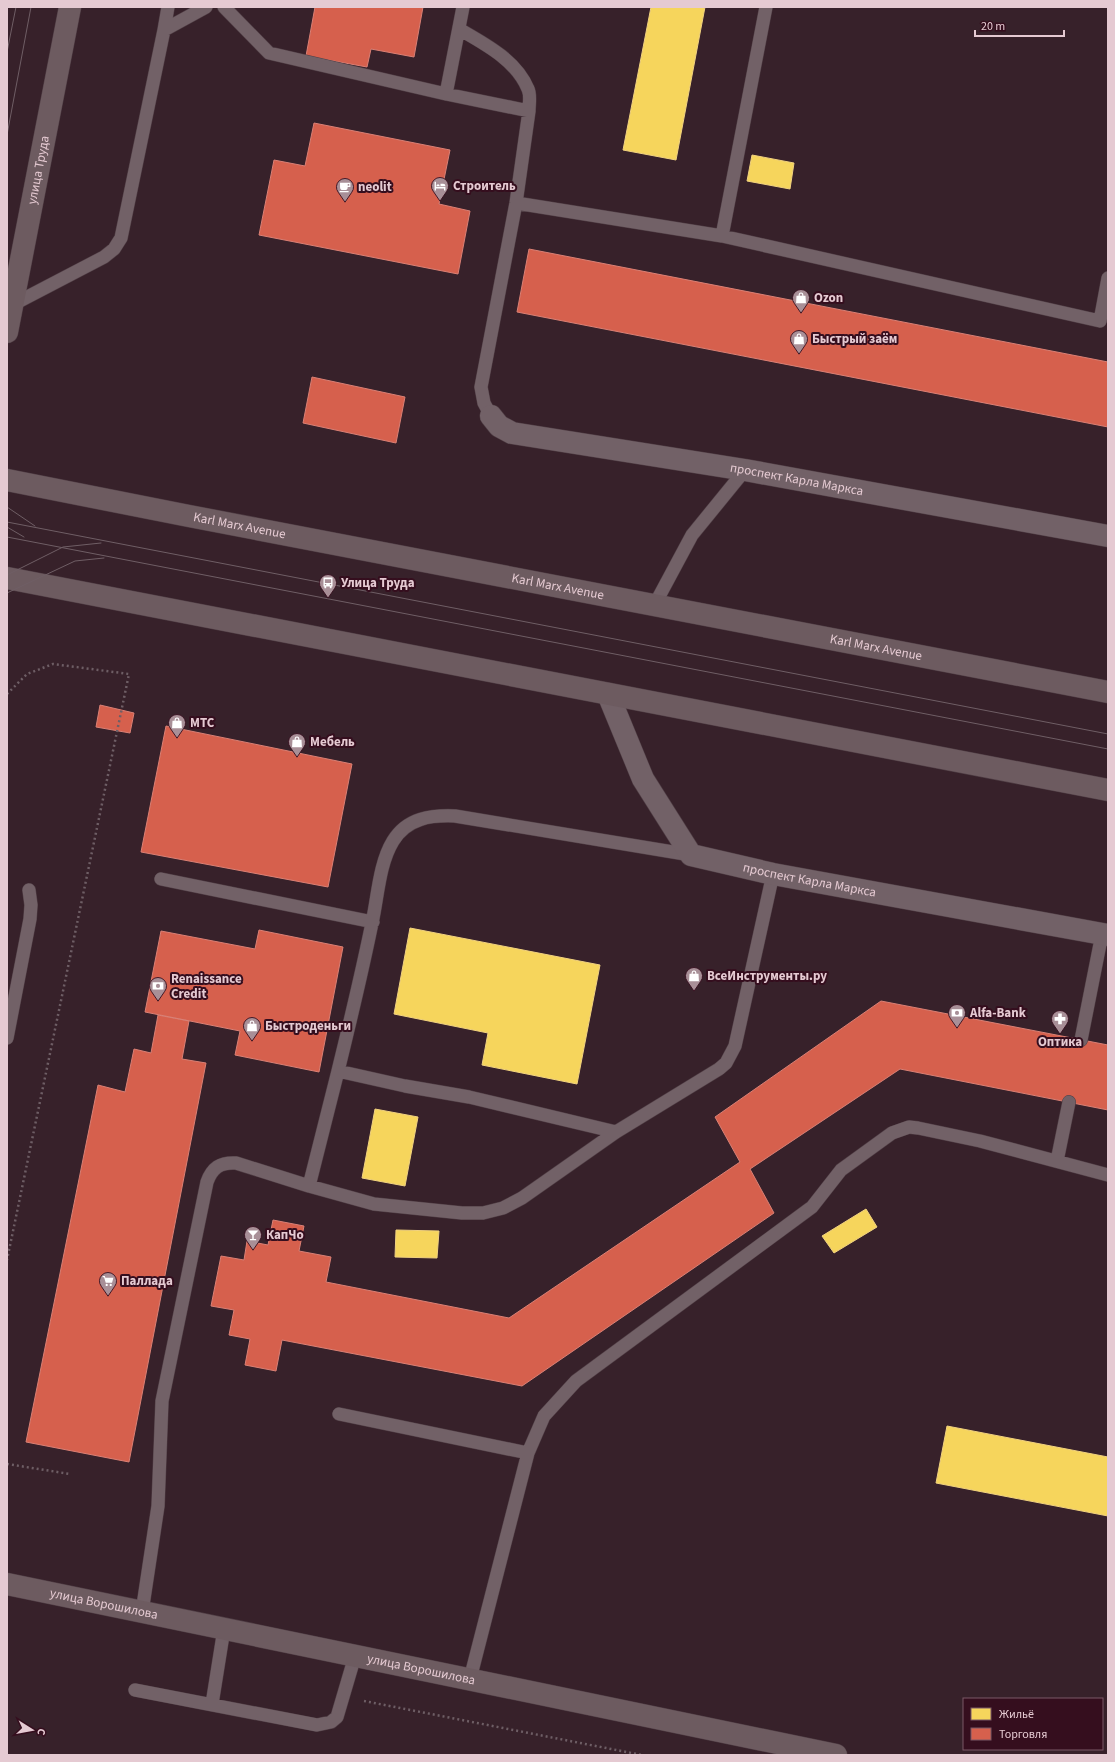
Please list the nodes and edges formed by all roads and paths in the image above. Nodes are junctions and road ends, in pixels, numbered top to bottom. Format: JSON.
{"nodes":[{"id":1,"x":70,"y":7,"type":"edge"},
{"id":2,"x":168,"y":7,"type":"edge"},
{"id":3,"x":206,"y":7,"type":"edge"},
{"id":4,"x":224,"y":7,"type":"edge"},
{"id":5,"x":463,"y":7,"type":"edge"},
{"id":6,"x":766,"y":7,"type":"edge"},
{"id":7,"x":459,"y":29,"type":"junction"},
{"id":8,"x":164,"y":30,"type":"junction"},
{"id":9,"x":446,"y":94,"type":"junction"},
{"id":10,"x":529,"y":111,"type":"junction"},
{"id":11,"x":516,"y":203,"type":"junction"},
{"id":12,"x":722,"y":236,"type":"junction"},
{"id":13,"x":1108,"y":278,"type":"edge"},
{"id":14,"x":12,"y":305,"type":"junction"},
{"id":15,"x":1104,"y":322,"type":"edge"},
{"id":16,"x":7,"y":332,"type":"edge"},
{"id":17,"x":491,"y":416,"type":"joint"},
{"id":18,"x":745,"y":470,"type":"junction"},
{"id":19,"x":7,"y":480,"type":"edge"},
{"id":20,"x":1108,"y":536,"type":"edge"},
{"id":21,"x":7,"y":578,"type":"edge"},
{"id":22,"x":655,"y":604,"type":"junction"},
{"id":23,"x":1108,"y":692,"type":"edge"},
{"id":24,"x":7,"y":694,"type":"edge"},
{"id":25,"x":608,"y":694,"type":"junction"},
{"id":26,"x":1108,"y":790,"type":"edge"},
{"id":27,"x":692,"y":855,"type":"junction"},
{"id":28,"x":773,"y":874,"type":"junction"},
{"id":29,"x":161,"y":879,"type":"dead end"},
{"id":30,"x":29,"y":890,"type":"dead end"},
{"id":31,"x":373,"y":922,"type":"junction"},
{"id":32,"x":1105,"y":934,"type":"edge"},
{"id":33,"x":7,"y":1038,"type":"edge"},
{"id":34,"x":1081,"y":1040,"type":"dead end"},
{"id":35,"x":338,"y":1071,"type":"junction"},
{"id":36,"x":1069,"y":1102,"type":"dead end"},
{"id":37,"x":616,"y":1132,"type":"junction"},
{"id":38,"x":1057,"y":1161,"type":"junction"},
{"id":39,"x":1108,"y":1175,"type":"edge"},
{"id":40,"x":309,"y":1186,"type":"junction"},
{"id":41,"x":7,"y":1260,"type":"edge"},
{"id":42,"x":339,"y":1414,"type":"dead end"},
{"id":43,"x":528,"y":1453,"type":"junction"},
{"id":44,"x":7,"y":1464,"type":"edge"},
{"id":45,"x":70,"y":1474,"type":"dead end"},
{"id":46,"x":7,"y":1584,"type":"edge"},
{"id":47,"x":142,"y":1612,"type":"junction"},
{"id":48,"x":224,"y":1629,"type":"junction"},
{"id":49,"x":355,"y":1656,"type":"junction"},
{"id":50,"x":470,"y":1679,"type":"junction"},
{"id":51,"x":135,"y":1690,"type":"dead end"},
{"id":52,"x":343,"y":1697,"type":"junction"},
{"id":53,"x":212,"y":1704,"type":"junction"},
{"id":54,"x":642,"y":1755,"type":"edge"},
{"id":55,"x":836,"y":1755,"type":"edge"}],
"edges":[{"from":1,"to":14,"type":"main road","name":"улица Труда"},
{"from":2,"to":8,"type":"lane"},
{"from":3,"to":8,"type":"lane"},
{"from":4,"to":9,"type":"lane"},
{"from":5,"to":7,"type":"lane"},
{"from":6,"to":12,"type":"lane"},
{"from":7,"to":9,"type":"lane"},
{"from":7,"to":10,"type":"lane"},
{"from":8,"to":14,"type":"lane"},
{"from":9,"to":10,"type":"lane"},
{"from":10,"to":11,"type":"lane"},
{"from":11,"to":12,"type":"lane"},
{"from":11,"to":17,"type":"lane"},
{"from":12,"to":15,"type":"lane"},
{"from":13,"to":15,"type":"lane"},
{"from":14,"to":16,"type":"main road","name":"улица Труда"},
{"from":17,"to":18,"type":"street","name":"проспект Карла Маркса"},
{"from":18,"to":20,"type":"street","name":"проспект Карла Маркса"},
{"from":18,"to":22,"type":"lane"},
{"from":19,"to":22,"type":"main road","name":"Karl Marx Avenue"},
{"from":21,"to":25,"type":"main road"},
{"from":22,"to":23,"type":"main road","name":"Karl Marx Avenue"},
{"from":24,"to":41,"type":"path"},
{"from":25,"to":26,"type":"main road"},
{"from":25,"to":27,"type":"street"},
{"from":27,"to":28,"type":"street","name":"проспект Карла Маркса"},
{"from":27,"to":31,"type":"lane"},
{"from":28,"to":32,"type":"street","name":"проспект Карла Маркса"},
{"from":28,"to":37,"type":"lane"},
{"from":29,"to":31,"type":"lane"},
{"from":30,"to":33,"type":"lane"},
{"from":31,"to":35,"type":"lane"},
{"from":32,"to":34,"type":"lane"},
{"from":35,"to":37,"type":"lane"},
{"from":35,"to":40,"type":"lane"},
{"from":36,"to":38,"type":"lane"},
{"from":37,"to":40,"type":"lane"},
{"from":38,"to":39,"type":"lane"},
{"from":38,"to":43,"type":"lane"},
{"from":40,"to":47,"type":"lane"},
{"from":42,"to":43,"type":"lane"},
{"from":43,"to":50,"type":"lane"},
{"from":44,"to":45,"type":"path"},
{"from":46,"to":47,"type":"main road","name":"улица Ворошилова"},
{"from":47,"to":48,"type":"main road","name":"улица Ворошилова"},
{"from":48,"to":49,"type":"main road","name":"улица Ворошилова"},
{"from":48,"to":53,"type":"lane"},
{"from":49,"to":50,"type":"main road","name":"улица Ворошилова"},
{"from":49,"to":52,"type":"lane"},
{"from":50,"to":55,"type":"main road","name":"улица Ворошилова"},
{"from":51,"to":53,"type":"lane"},
{"from":52,"to":53,"type":"lane"},
{"from":52,"to":54,"type":"path"}]}
